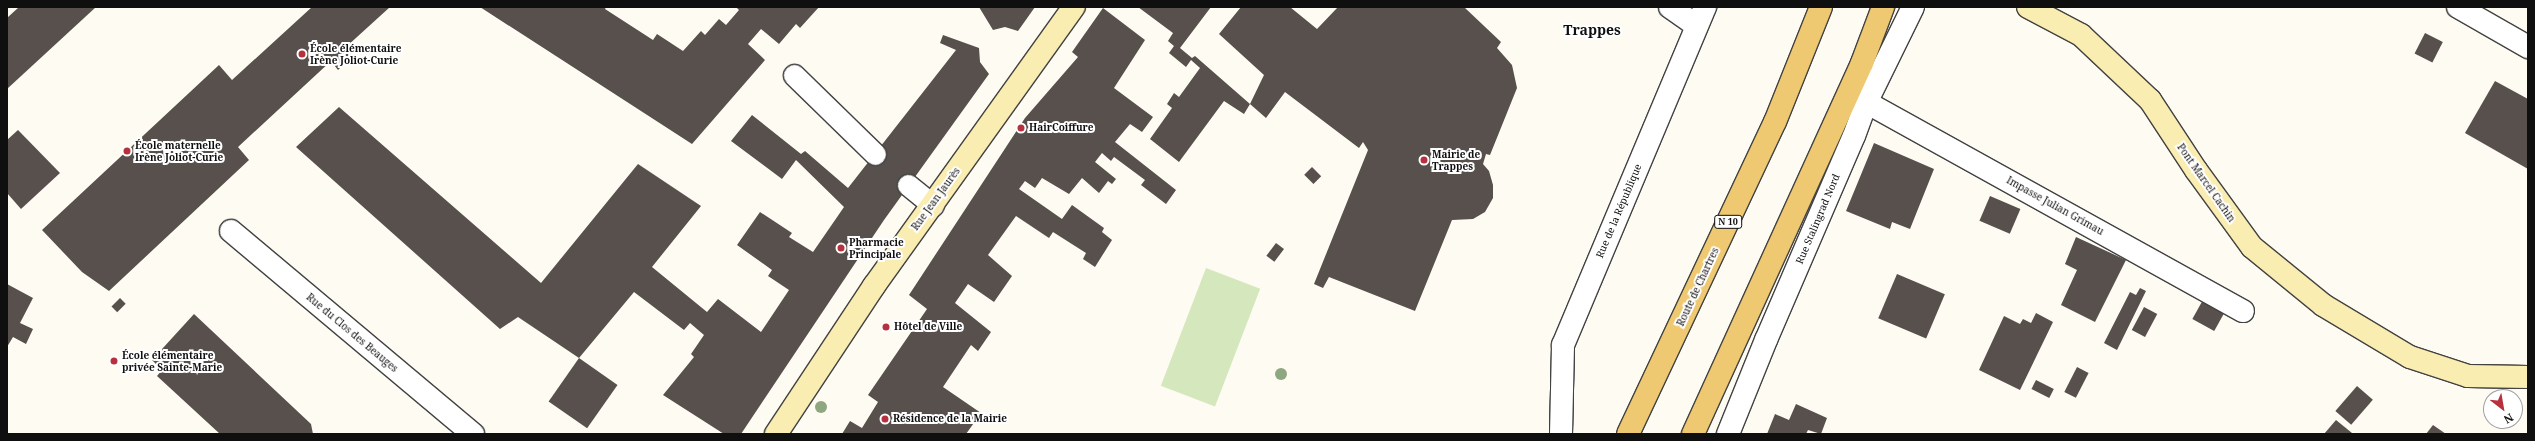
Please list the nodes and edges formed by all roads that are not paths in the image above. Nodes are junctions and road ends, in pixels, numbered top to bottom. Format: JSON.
{"nodes":[{"id":1,"x":1074,"y":7,"type":"edge"},
{"id":2,"x":1670,"y":7,"type":"edge"},
{"id":3,"x":1821,"y":7,"type":"edge"},
{"id":4,"x":1883,"y":7,"type":"edge"},
{"id":5,"x":1913,"y":7,"type":"edge"},
{"id":6,"x":2028,"y":7,"type":"edge"},
{"id":7,"x":2458,"y":7,"type":"edge"},
{"id":8,"x":1701,"y":16,"type":"edge"},
{"id":9,"x":2528,"y":47,"type":"edge"},
{"id":10,"x":794,"y":75,"type":"dead end"},
{"id":11,"x":1865,"y":105,"type":"junction"},
{"id":12,"x":875,"y":154,"type":"dead end"},
{"id":13,"x":908,"y":186,"type":"dead end"},
{"id":14,"x":933,"y":204,"type":"junction"},
{"id":15,"x":231,"y":231,"type":"dead end"},
{"id":16,"x":2244,"y":310,"type":"dead end"},
{"id":17,"x":2528,"y":377,"type":"edge"},
{"id":18,"x":472,"y":434,"type":"edge"},
{"id":19,"x":776,"y":434,"type":"edge"},
{"id":20,"x":1561,"y":434,"type":"edge"},
{"id":21,"x":1628,"y":434,"type":"edge"},
{"id":22,"x":1693,"y":434,"type":"edge"},
{"id":23,"x":1728,"y":434,"type":"edge"}],
"edges":[{"from":1,"to":14,"type":"main road","name":"Rue Jean Jaurès"},
{"from":2,"to":8,"type":"street","name":"Rue de la République"},
{"from":3,"to":21,"type":"main road","name":"Route de Chartres","number":"N 10"},
{"from":4,"to":22,"type":"main road"},
{"from":5,"to":11,"type":"street","name":"Rue Stalingrad Nord"},
{"from":6,"to":17,"type":"main road","name":"Pont Marcel Cachin"},
{"from":7,"to":9,"type":"street"},
{"from":8,"to":20,"type":"street","name":"Rue de la République"},
{"from":10,"to":12,"type":"lane"},
{"from":11,"to":16,"type":"street","name":"Impasse Julian Grimau"},
{"from":11,"to":23,"type":"street","name":"Rue Stalingrad Nord"},
{"from":13,"to":14,"type":"lane"},
{"from":14,"to":19,"type":"main road","name":"Rue Jean Jaurès"},
{"from":15,"to":18,"type":"street","name":"Rue du Clos des Beauges"}]}
